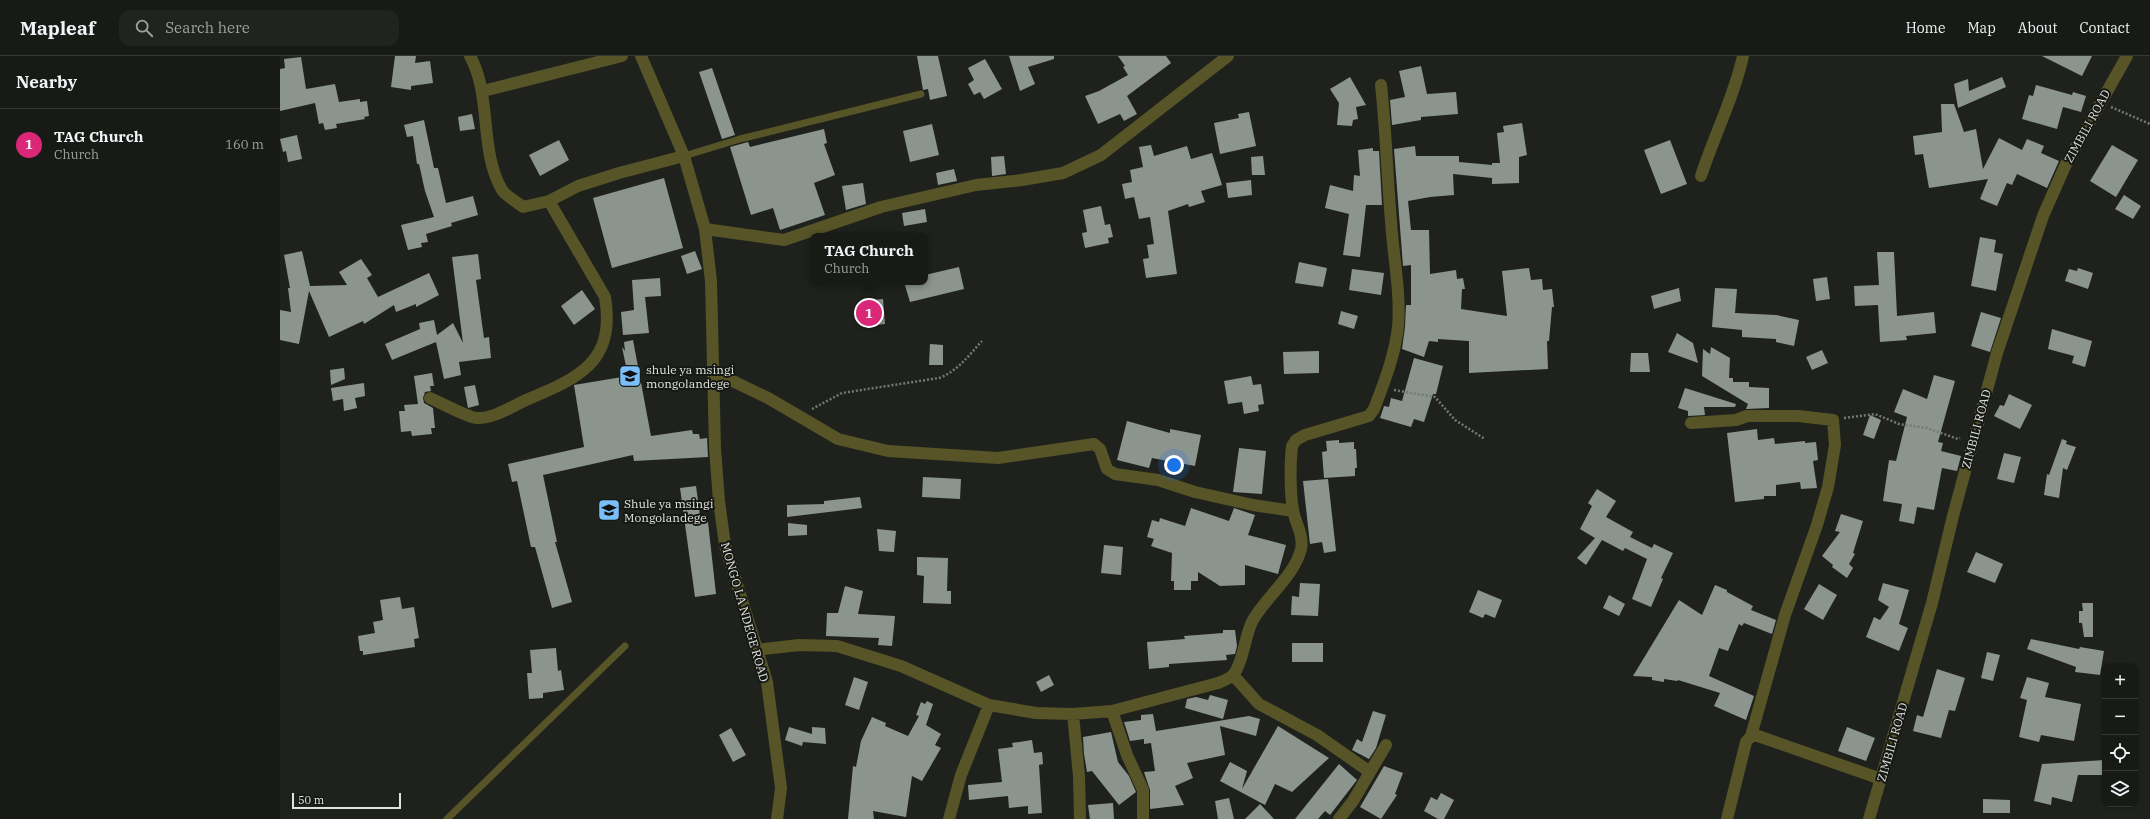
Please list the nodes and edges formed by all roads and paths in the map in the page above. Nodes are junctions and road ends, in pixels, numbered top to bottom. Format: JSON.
{"nodes":[{"id":1,"x":470,"y":56,"type":"edge"},
{"id":2,"x":622,"y":56,"type":"edge"},
{"id":3,"x":641,"y":56,"type":"edge"},
{"id":4,"x":1228,"y":56,"type":"edge"},
{"id":5,"x":1743,"y":56,"type":"edge"},
{"id":6,"x":2127,"y":56,"type":"edge"},
{"id":7,"x":1381,"y":85,"type":"dead end"},
{"id":8,"x":483,"y":91,"type":"junction"},
{"id":9,"x":921,"y":94,"type":"dead end"},
{"id":10,"x":2100,"y":101,"type":"junction"},
{"id":11,"x":2150,"y":124,"type":"edge"},
{"id":12,"x":684,"y":156,"type":"junction"},
{"id":13,"x":1701,"y":176,"type":"dead end"},
{"id":14,"x":549,"y":201,"type":"junction"},
{"id":15,"x":705,"y":229,"type":"junction"},
{"id":16,"x":982,"y":341,"type":"dead end"},
{"id":17,"x":714,"y":372,"type":"junction"},
{"id":18,"x":1382,"y":388,"type":"junction"},
{"id":19,"x":430,"y":398,"type":"dead end"},
{"id":20,"x":799,"y":417,"type":"junction"},
{"id":21,"x":1833,"y":420,"type":"junction"},
{"id":22,"x":1691,"y":423,"type":"dead end"},
{"id":23,"x":1977,"y":430,"type":"junction"},
{"id":24,"x":1485,"y":439,"type":"dead end"},
{"id":25,"x":1293,"y":511,"type":"junction"},
{"id":26,"x":625,"y":646,"type":"dead end"},
{"id":27,"x":756,"y":650,"type":"junction"},
{"id":28,"x":1233,"y":675,"type":"junction"},
{"id":29,"x":989,"y":705,"type":"junction"},
{"id":30,"x":1112,"y":711,"type":"junction"},
{"id":31,"x":1073,"y":714,"type":"junction"},
{"id":32,"x":1751,"y":736,"type":"junction"},
{"id":33,"x":1386,"y":745,"type":"dead end"},
{"id":34,"x":1370,"y":772,"type":"junction"},
{"id":35,"x":1881,"y":779,"type":"junction"},
{"id":36,"x":447,"y":819,"type":"edge"},
{"id":37,"x":777,"y":819,"type":"edge"},
{"id":38,"x":949,"y":819,"type":"edge"},
{"id":39,"x":1080,"y":819,"type":"edge"},
{"id":40,"x":1143,"y":819,"type":"edge"},
{"id":41,"x":1339,"y":819,"type":"edge"},
{"id":42,"x":1727,"y":819,"type":"edge"},
{"id":43,"x":1869,"y":819,"type":"edge"}],
"edges":[{"from":1,"to":8,"type":"street"},
{"from":2,"to":8,"type":"street"},
{"from":3,"to":12,"type":"street","name":"MONGO LA NDEGE ROAD"},
{"from":4,"to":15,"type":"street"},
{"from":5,"to":13,"type":"street"},
{"from":6,"to":10,"type":"street","name":"ZIMBILI ROAD"},
{"from":7,"to":18,"type":"street"},
{"from":8,"to":14,"type":"street"},
{"from":9,"to":12,"type":"lane"},
{"from":10,"to":11,"type":"path"},
{"from":10,"to":23,"type":"street","name":"ZIMBILI ROAD"},
{"from":12,"to":14,"type":"street"},
{"from":12,"to":15,"type":"street","name":"MONGO LA NDEGE ROAD"},
{"from":14,"to":19,"type":"street"},
{"from":15,"to":17,"type":"street","name":"MONGO LA NDEGE ROAD"},
{"from":16,"to":20,"type":"path"},
{"from":17,"to":20,"type":"street"},
{"from":17,"to":27,"type":"street","name":"MONGO LA NDEGE ROAD"},
{"from":18,"to":24,"type":"path"},
{"from":18,"to":25,"type":"street"},
{"from":20,"to":25,"type":"street"},
{"from":21,"to":22,"type":"street"},
{"from":21,"to":23,"type":"path"},
{"from":21,"to":32,"type":"street"},
{"from":23,"to":35,"type":"street","name":"ZIMBILI ROAD"},
{"from":25,"to":28,"type":"street"},
{"from":26,"to":36,"type":"lane"},
{"from":27,"to":29,"type":"street"},
{"from":27,"to":37,"type":"street","name":"MONGO LA NDEGE ROAD"},
{"from":28,"to":30,"type":"street"},
{"from":28,"to":34,"type":"street"},
{"from":29,"to":31,"type":"street"},
{"from":29,"to":38,"type":"street"},
{"from":30,"to":31,"type":"street"},
{"from":30,"to":40,"type":"street"},
{"from":31,"to":39,"type":"street"},
{"from":32,"to":35,"type":"street"},
{"from":32,"to":42,"type":"street"},
{"from":33,"to":34,"type":"street"},
{"from":34,"to":41,"type":"street"},
{"from":35,"to":43,"type":"street","name":"ZIMBILI ROAD"}]}
